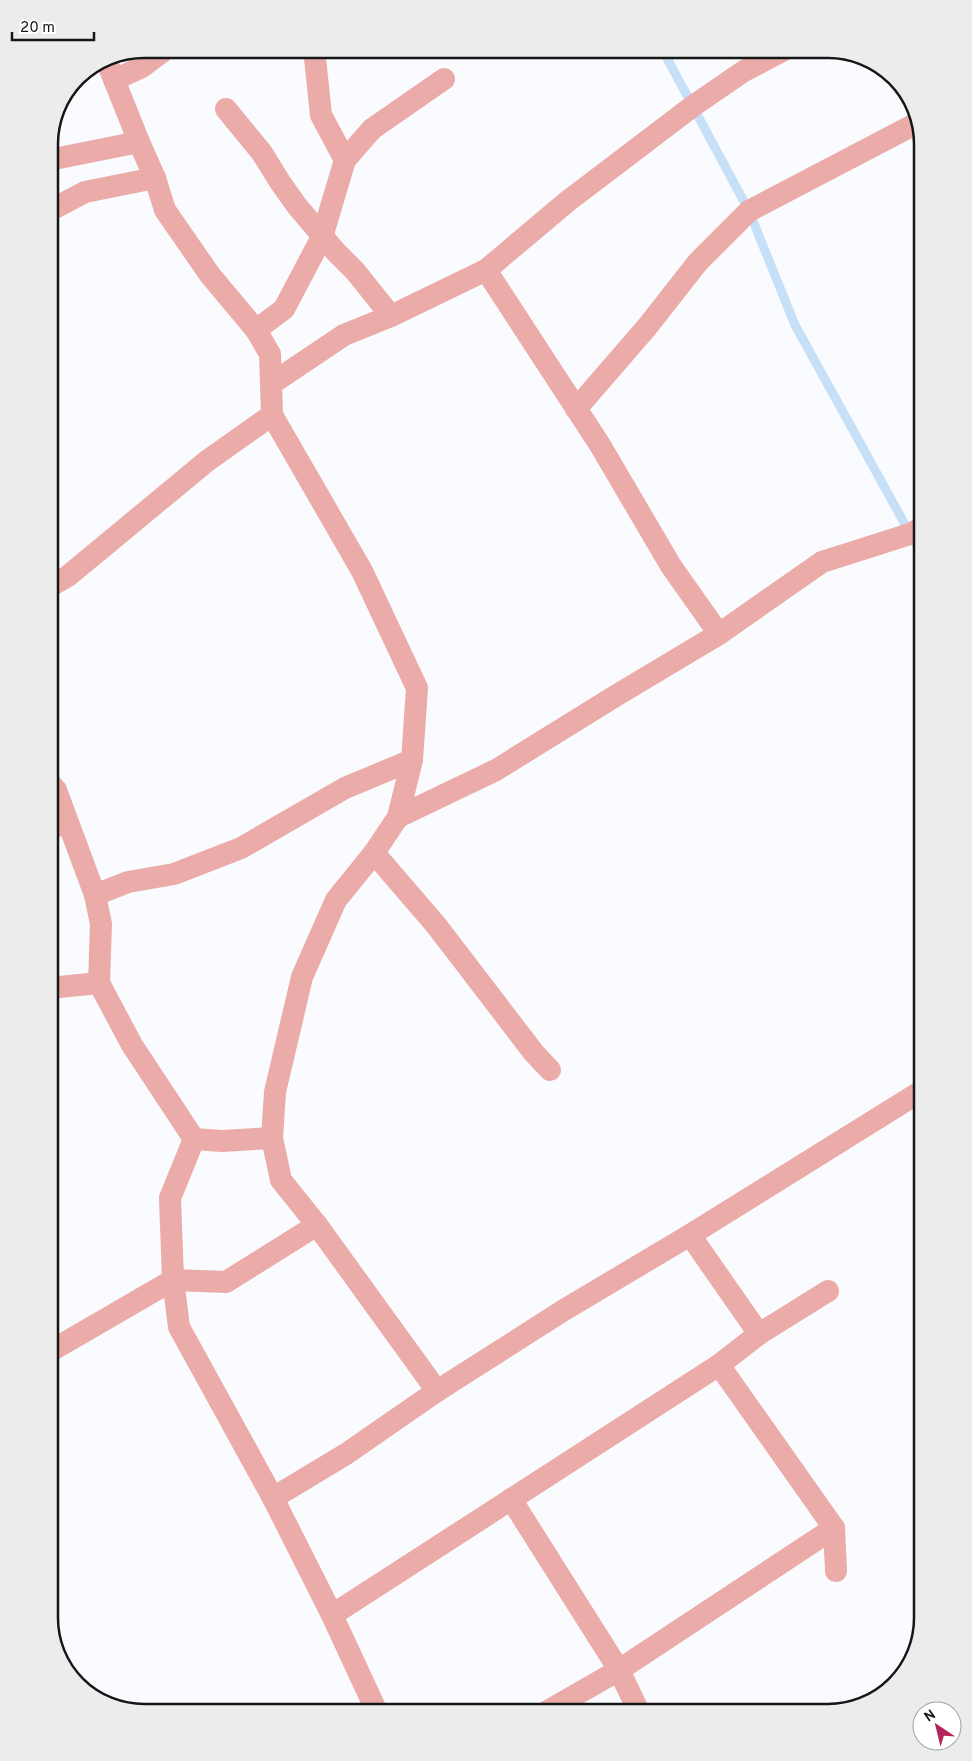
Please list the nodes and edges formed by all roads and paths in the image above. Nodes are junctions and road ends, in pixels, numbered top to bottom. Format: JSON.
{"nodes":[{"id":1,"x":154,"y":58,"type":"edge"},
{"id":2,"x":315,"y":58,"type":"edge"},
{"id":3,"x":769,"y":58,"type":"edge"},
{"id":4,"x":108,"y":65,"type":"edge"},
{"id":5,"x":444,"y":79,"type":"dead end"},
{"id":6,"x":114,"y":80,"type":"junction"},
{"id":7,"x":226,"y":109,"type":"dead end"},
{"id":8,"x":913,"y":125,"type":"edge"},
{"id":9,"x":139,"y":142,"type":"junction"},
{"id":10,"x":58,"y":158,"type":"edge"},
{"id":11,"x":345,"y":160,"type":"junction"},
{"id":12,"x":156,"y":178,"type":"junction"},
{"id":13,"x":58,"y":206,"type":"edge"},
{"id":14,"x":322,"y":236,"type":"junction"},
{"id":15,"x":486,"y":270,"type":"junction"},
{"id":16,"x":391,"y":316,"type":"junction"},
{"id":17,"x":256,"y":330,"type":"junction"},
{"id":18,"x":271,"y":384,"type":"junction"},
{"id":19,"x":576,"y":409,"type":"junction"},
{"id":20,"x":272,"y":415,"type":"junction"},
{"id":21,"x":914,"y":532,"type":"edge"},
{"id":22,"x":58,"y":582,"type":"edge"},
{"id":23,"x":719,"y":634,"type":"junction"},
{"id":24,"x":412,"y":760,"type":"junction"},
{"id":25,"x":398,"y":817,"type":"junction"},
{"id":26,"x":58,"y":826,"type":"edge"},
{"id":27,"x":374,"y":853,"type":"junction"},
{"id":28,"x":95,"y":894,"type":"junction"},
{"id":29,"x":99,"y":982,"type":"junction"},
{"id":30,"x":58,"y":987,"type":"edge"},
{"id":31,"x":550,"y":1070,"type":"dead end"},
{"id":32,"x":914,"y":1096,"type":"edge"},
{"id":33,"x":272,"y":1138,"type":"junction"},
{"id":34,"x":194,"y":1139,"type":"junction"},
{"id":35,"x":317,"y":1225,"type":"junction"},
{"id":36,"x":690,"y":1235,"type":"junction"},
{"id":37,"x":173,"y":1280,"type":"junction"},
{"id":38,"x":828,"y":1291,"type":"dead end"},
{"id":39,"x":760,"y":1334,"type":"junction"},
{"id":40,"x":58,"y":1347,"type":"edge"},
{"id":41,"x":719,"y":1365,"type":"junction"},
{"id":42,"x":437,"y":1391,"type":"junction"},
{"id":43,"x":273,"y":1498,"type":"junction"},
{"id":44,"x":510,"y":1498,"type":"junction"},
{"id":45,"x":834,"y":1528,"type":"junction"},
{"id":46,"x":836,"y":1570,"type":"dead end"},
{"id":47,"x":332,"y":1615,"type":"junction"},
{"id":48,"x":619,"y":1670,"type":"junction"},
{"id":49,"x":373,"y":1703,"type":"edge"},
{"id":50,"x":561,"y":1704,"type":"edge"},
{"id":51,"x":635,"y":1704,"type":"edge"}],
"edges":[{"from":1,"to":6,"type":"street"},
{"from":2,"to":11,"type":"street"},
{"from":3,"to":15,"type":"street"},
{"from":4,"to":6,"type":"street"},
{"from":5,"to":11,"type":"street"},
{"from":6,"to":9,"type":"street"},
{"from":7,"to":14,"type":"street"},
{"from":8,"to":19,"type":"street"},
{"from":9,"to":10,"type":"street"},
{"from":9,"to":12,"type":"street"},
{"from":11,"to":14,"type":"street"},
{"from":12,"to":13,"type":"street"},
{"from":12,"to":17,"type":"street"},
{"from":14,"to":16,"type":"street"},
{"from":14,"to":17,"type":"street"},
{"from":15,"to":16,"type":"street"},
{"from":15,"to":19,"type":"street"},
{"from":16,"to":18,"type":"street"},
{"from":17,"to":18,"type":"street"},
{"from":18,"to":20,"type":"street"},
{"from":19,"to":23,"type":"street"},
{"from":20,"to":22,"type":"street"},
{"from":20,"to":24,"type":"street"},
{"from":21,"to":23,"type":"street"},
{"from":23,"to":25,"type":"street"},
{"from":24,"to":25,"type":"street"},
{"from":24,"to":28,"type":"street"},
{"from":25,"to":27,"type":"street"},
{"from":26,"to":28,"type":"street"},
{"from":27,"to":31,"type":"street"},
{"from":27,"to":33,"type":"street"},
{"from":28,"to":29,"type":"street"},
{"from":29,"to":30,"type":"street"},
{"from":29,"to":34,"type":"street"},
{"from":32,"to":36,"type":"street"},
{"from":33,"to":34,"type":"street"},
{"from":33,"to":35,"type":"street"},
{"from":34,"to":37,"type":"street"},
{"from":35,"to":37,"type":"street"},
{"from":35,"to":42,"type":"street"},
{"from":36,"to":39,"type":"street"},
{"from":36,"to":42,"type":"street"},
{"from":37,"to":40,"type":"street"},
{"from":37,"to":43,"type":"street"},
{"from":38,"to":39,"type":"street"},
{"from":39,"to":41,"type":"street"},
{"from":41,"to":44,"type":"street"},
{"from":41,"to":45,"type":"street"},
{"from":42,"to":43,"type":"street"},
{"from":43,"to":47,"type":"street"},
{"from":44,"to":47,"type":"street"},
{"from":44,"to":48,"type":"street"},
{"from":45,"to":46,"type":"street"},
{"from":45,"to":48,"type":"street"},
{"from":47,"to":49,"type":"street"},
{"from":48,"to":50,"type":"street"},
{"from":48,"to":51,"type":"street"}]}
